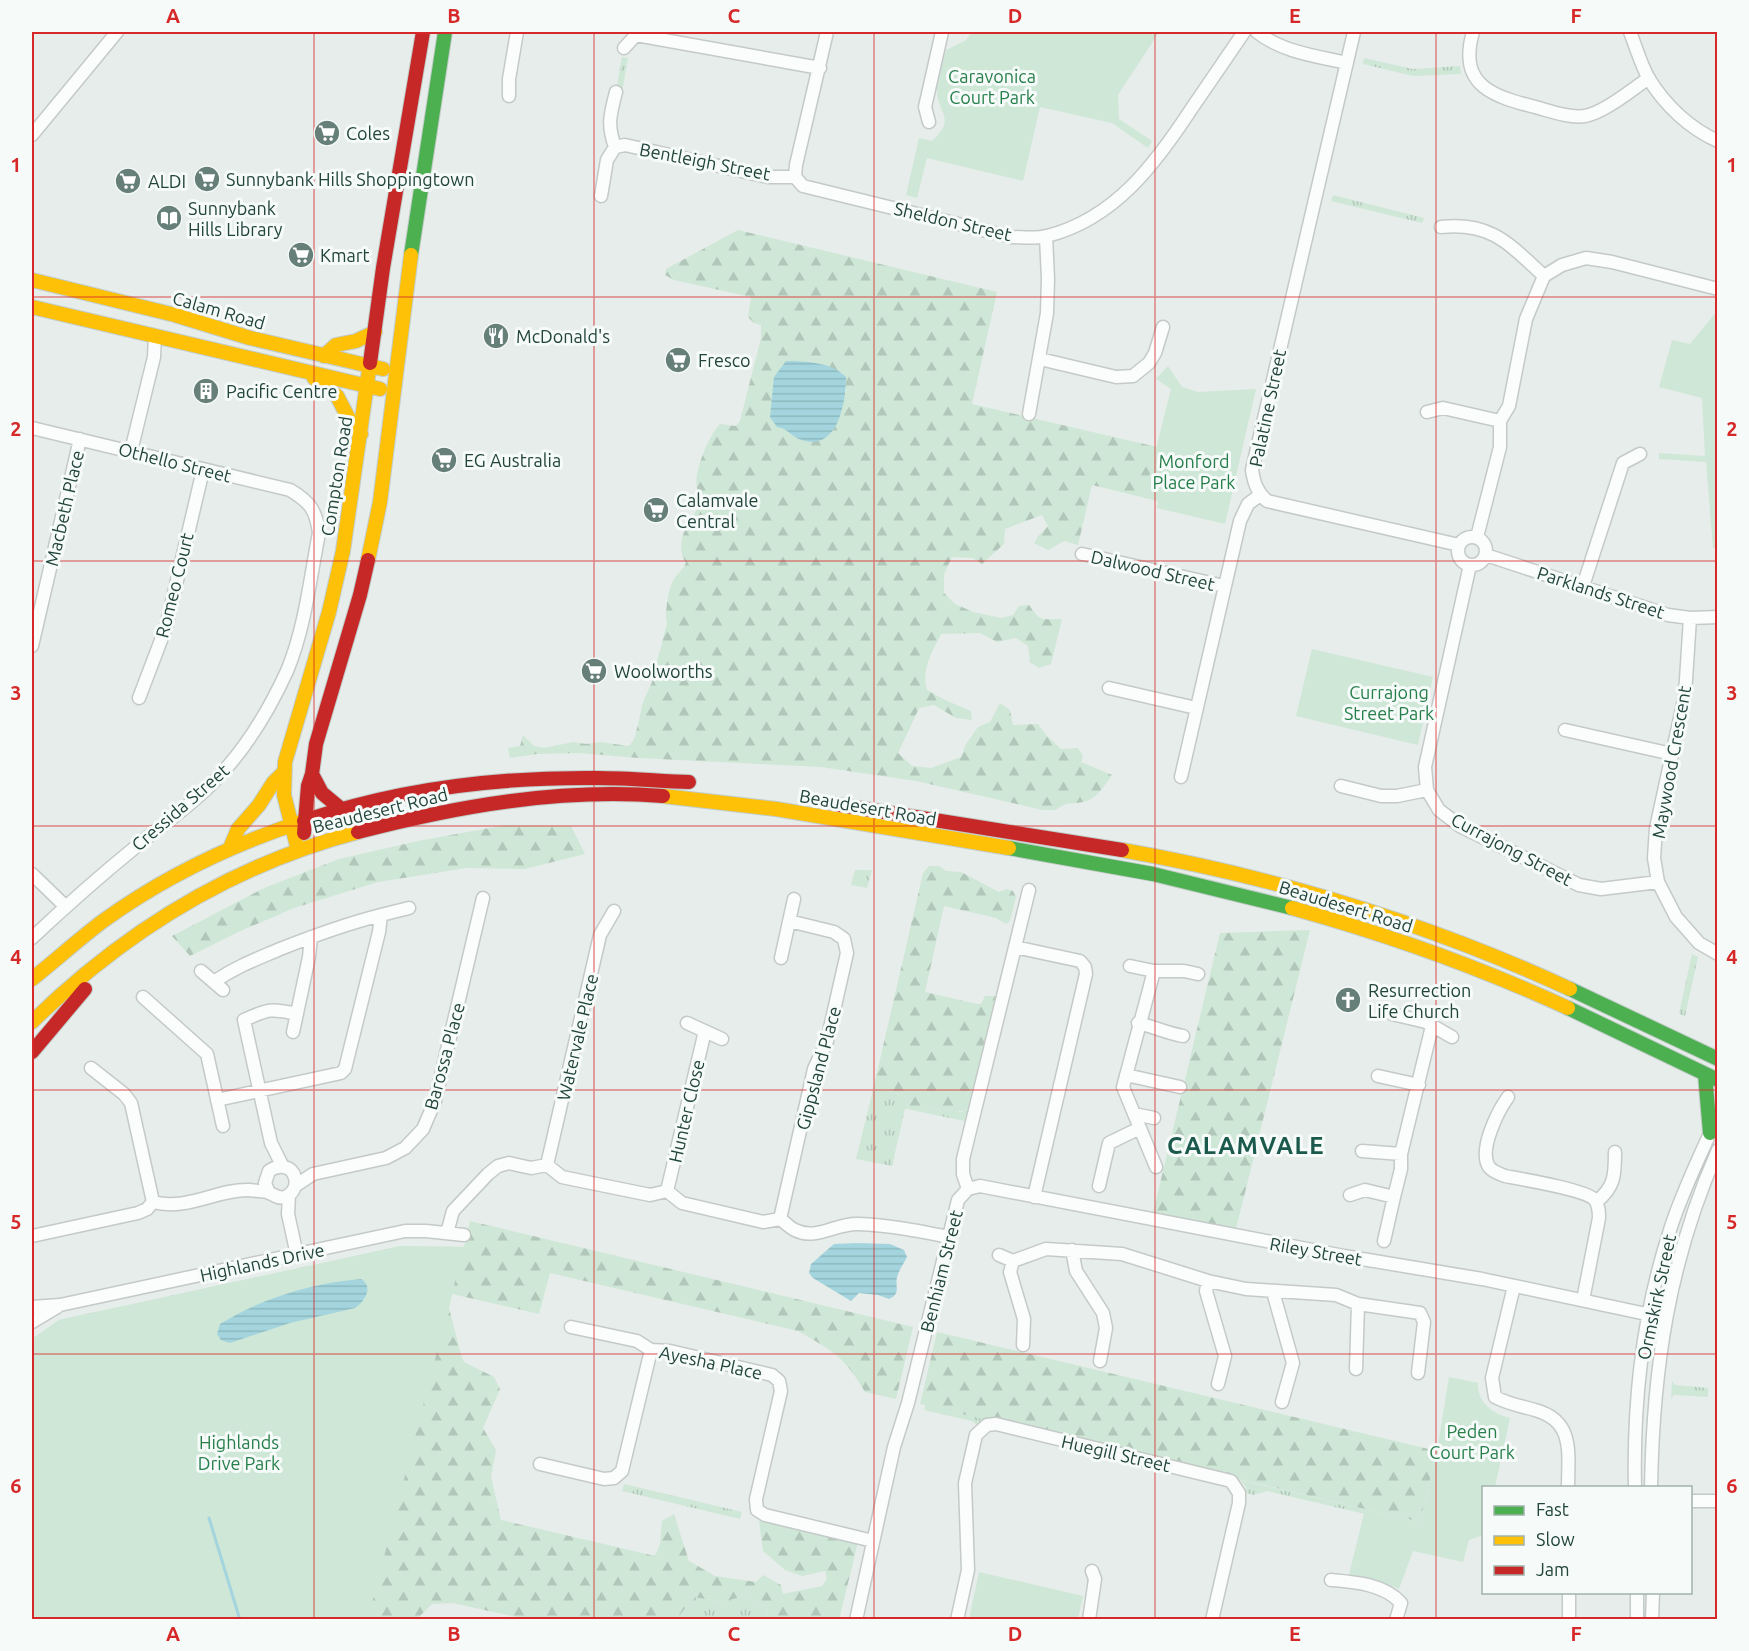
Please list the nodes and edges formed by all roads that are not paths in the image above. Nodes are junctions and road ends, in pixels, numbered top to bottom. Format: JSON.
{"nodes":[{"id":1,"x":117,"y":32,"type":"edge"},
{"id":2,"x":423,"y":32,"type":"edge"},
{"id":3,"x":445,"y":32,"type":"edge"},
{"id":4,"x":517,"y":32,"type":"edge"},
{"id":5,"x":828,"y":32,"type":"edge"},
{"id":6,"x":942,"y":32,"type":"edge"},
{"id":7,"x":1244,"y":32,"type":"edge"},
{"id":8,"x":1257,"y":32,"type":"edge"},
{"id":9,"x":1354,"y":32,"type":"edge"},
{"id":10,"x":1473,"y":32,"type":"edge"},
{"id":11,"x":1630,"y":32,"type":"edge"},
{"id":12,"x":635,"y":33,"type":"edge"},
{"id":13,"x":624,"y":48,"type":"dead end"},
{"id":14,"x":1347,"y":63,"type":"junction"},
{"id":15,"x":820,"y":68,"type":"junction"},
{"id":16,"x":1649,"y":78,"type":"junction"},
{"id":17,"x":616,"y":92,"type":"dead end"},
{"id":18,"x":509,"y":96,"type":"dead end"},
{"id":19,"x":929,"y":122,"type":"dead end"},
{"id":20,"x":32,"y":135,"type":"edge"},
{"id":21,"x":1718,"y":141,"type":"edge"},
{"id":22,"x":615,"y":147,"type":"junction"},
{"id":23,"x":795,"y":177,"type":"junction"},
{"id":24,"x":601,"y":196,"type":"dead end"},
{"id":25,"x":1441,"y":227,"type":"dead end"},
{"id":26,"x":1046,"y":236,"type":"junction"},
{"id":27,"x":1544,"y":276,"type":"junction"},
{"id":28,"x":32,"y":280,"type":"edge"},
{"id":29,"x":1718,"y":289,"type":"edge"},
{"id":30,"x":80,"y":292,"type":"junction"},
{"id":31,"x":32,"y":307,"type":"edge"},
{"id":32,"x":1163,"y":327,"type":"dead end"},
{"id":33,"x":375,"y":332,"type":"junction"},
{"id":34,"x":155,"y":336,"type":"junction"},
{"id":35,"x":324,"y":356,"type":"junction"},
{"id":36,"x":1040,"y":359,"type":"junction"},
{"id":37,"x":370,"y":367,"type":"junction"},
{"id":38,"x":397,"y":372,"type":"junction"},
{"id":39,"x":310,"y":374,"type":"junction"},
{"id":40,"x":368,"y":387,"type":"junction"},
{"id":41,"x":394,"y":391,"type":"junction"},
{"id":42,"x":1427,"y":412,"type":"dead end"},
{"id":43,"x":1029,"y":414,"type":"dead end"},
{"id":44,"x":1500,"y":421,"type":"junction"},
{"id":45,"x":32,"y":428,"type":"edge"},
{"id":46,"x":362,"y":434,"type":"junction"},
{"id":47,"x":80,"y":440,"type":"junction"},
{"id":48,"x":131,"y":451,"type":"junction"},
{"id":49,"x":1640,"y":454,"type":"dead end"},
{"id":50,"x":203,"y":470,"type":"junction"},
{"id":51,"x":1260,"y":495,"type":"junction"},
{"id":52,"x":313,"y":509,"type":"joint"},
{"id":53,"x":1477,"y":537,"type":"junction"},
{"id":54,"x":1459,"y":545,"type":"junction"},
{"id":55,"x":1082,"y":554,"type":"dead end"},
{"id":56,"x":1486,"y":555,"type":"junction"},
{"id":57,"x":1470,"y":565,"type":"junction"},
{"id":58,"x":1224,"y":586,"type":"junction"},
{"id":59,"x":1583,"y":586,"type":"junction"},
{"id":60,"x":1718,"y":617,"type":"edge"},
{"id":61,"x":1690,"y":618,"type":"junction"},
{"id":62,"x":32,"y":646,"type":"edge"},
{"id":63,"x":1109,"y":688,"type":"dead end"},
{"id":64,"x":139,"y":698,"type":"dead end"},
{"id":65,"x":1196,"y":708,"type":"junction"},
{"id":66,"x":1565,"y":730,"type":"dead end"},
{"id":67,"x":1672,"y":754,"type":"junction"},
{"id":68,"x":284,"y":772,"type":"junction"},
{"id":69,"x":312,"y":774,"type":"junction"},
{"id":70,"x":1181,"y":777,"type":"dead end"},
{"id":71,"x":698,"y":783,"type":"dead end"},
{"id":72,"x":1341,"y":786,"type":"dead end"},
{"id":73,"x":1427,"y":790,"type":"junction"},
{"id":74,"x":817,"y":801,"type":"dead end"},
{"id":75,"x":340,"y":808,"type":"junction"},
{"id":76,"x":298,"y":822,"type":"junction"},
{"id":77,"x":230,"y":848,"type":"junction"},
{"id":78,"x":301,"y":849,"type":"junction"},
{"id":79,"x":32,"y":874,"type":"edge"},
{"id":80,"x":1658,"y":882,"type":"junction"},
{"id":81,"x":1029,"y":890,"type":"dead end"},
{"id":82,"x":483,"y":898,"type":"dead end"},
{"id":83,"x":794,"y":899,"type":"dead end"},
{"id":84,"x":65,"y":906,"type":"junction"},
{"id":85,"x":409,"y":908,"type":"dead end"},
{"id":86,"x":614,"y":911,"type":"dead end"},
{"id":87,"x":381,"y":915,"type":"junction"},
{"id":88,"x":789,"y":921,"type":"junction"},
{"id":89,"x":131,"y":937,"type":"junction"},
{"id":90,"x":32,"y":938,"type":"edge"},
{"id":91,"x":311,"y":938,"type":"junction"},
{"id":92,"x":1015,"y":947,"type":"junction"},
{"id":93,"x":1718,"y":954,"type":"edge"},
{"id":94,"x":781,"y":958,"type":"dead end"},
{"id":95,"x":1130,"y":966,"type":"dead end"},
{"id":96,"x":201,"y":971,"type":"dead end"},
{"id":97,"x":1154,"y":971,"type":"junction"},
{"id":98,"x":1198,"y":974,"type":"dead end"},
{"id":99,"x":32,"y":979,"type":"edge"},
{"id":100,"x":143,"y":997,"type":"dead end"},
{"id":101,"x":297,"y":1014,"type":"junction"},
{"id":102,"x":1392,"y":1014,"type":"dead end"},
{"id":103,"x":32,"y":1022,"type":"edge"},
{"id":104,"x":687,"y":1023,"type":"dead end"},
{"id":105,"x":1138,"y":1023,"type":"junction"},
{"id":106,"x":1432,"y":1026,"type":"junction"},
{"id":107,"x":705,"y":1031,"type":"junction"},
{"id":108,"x":293,"y":1032,"type":"dead end"},
{"id":109,"x":1183,"y":1036,"type":"dead end"},
{"id":110,"x":1452,"y":1037,"type":"dead end"},
{"id":111,"x":722,"y":1039,"type":"dead end"},
{"id":112,"x":32,"y":1052,"type":"edge"},
{"id":113,"x":1718,"y":1059,"type":"edge"},
{"id":114,"x":91,"y":1068,"type":"dead end"},
{"id":115,"x":1126,"y":1075,"type":"junction"},
{"id":116,"x":1378,"y":1076,"type":"dead end"},
{"id":117,"x":1711,"y":1077,"type":"edge"},
{"id":118,"x":1419,"y":1085,"type":"junction"},
{"id":119,"x":1180,"y":1087,"type":"dead end"},
{"id":120,"x":259,"y":1090,"type":"junction"},
{"id":121,"x":1508,"y":1096,"type":"dead end"},
{"id":122,"x":217,"y":1100,"type":"junction"},
{"id":123,"x":1134,"y":1114,"type":"junction"},
{"id":124,"x":1718,"y":1116,"type":"edge"},
{"id":125,"x":1154,"y":1118,"type":"dead end"},
{"id":126,"x":223,"y":1126,"type":"dead end"},
{"id":127,"x":1140,"y":1128,"type":"junction"},
{"id":128,"x":1710,"y":1133,"type":"junction"},
{"id":129,"x":271,"y":1143,"type":"junction"},
{"id":130,"x":1718,"y":1150,"type":"edge"},
{"id":131,"x":1362,"y":1151,"type":"dead end"},
{"id":132,"x":1615,"y":1152,"type":"dead end"},
{"id":133,"x":1401,"y":1154,"type":"junction"},
{"id":134,"x":547,"y":1165,"type":"junction"},
{"id":135,"x":1156,"y":1167,"type":"dead end"},
{"id":136,"x":287,"y":1169,"type":"junction"},
{"id":137,"x":313,"y":1174,"type":"junction"},
{"id":138,"x":267,"y":1175,"type":"junction"},
{"id":139,"x":1099,"y":1186,"type":"dead end"},
{"id":140,"x":968,"y":1189,"type":"junction"},
{"id":141,"x":247,"y":1190,"type":"junction"},
{"id":142,"x":667,"y":1191,"type":"junction"},
{"id":143,"x":282,"y":1193,"type":"junction"},
{"id":144,"x":1350,"y":1195,"type":"dead end"},
{"id":145,"x":1034,"y":1197,"type":"junction"},
{"id":146,"x":1394,"y":1197,"type":"junction"},
{"id":147,"x":153,"y":1202,"type":"junction"},
{"id":148,"x":1596,"y":1202,"type":"junction"},
{"id":149,"x":780,"y":1219,"type":"junction"},
{"id":150,"x":447,"y":1233,"type":"junction"},
{"id":151,"x":464,"y":1235,"type":"dead end"},
{"id":152,"x":32,"y":1236,"type":"edge"},
{"id":153,"x":949,"y":1237,"type":"junction"},
{"id":154,"x":1384,"y":1241,"type":"dead end"},
{"id":155,"x":1072,"y":1250,"type":"junction"},
{"id":156,"x":297,"y":1255,"type":"junction"},
{"id":157,"x":999,"y":1255,"type":"dead end"},
{"id":158,"x":1013,"y":1261,"type":"junction"},
{"id":159,"x":1208,"y":1281,"type":"junction"},
{"id":160,"x":1514,"y":1286,"type":"junction"},
{"id":161,"x":1274,"y":1292,"type":"junction"},
{"id":162,"x":1584,"y":1300,"type":"junction"},
{"id":163,"x":1358,"y":1304,"type":"junction"},
{"id":164,"x":60,"y":1305,"type":"junction"},
{"id":165,"x":32,"y":1307,"type":"edge"},
{"id":166,"x":1649,"y":1315,"type":"junction"},
{"id":167,"x":1665,"y":1318,"type":"junction"},
{"id":168,"x":32,"y":1322,"type":"edge"},
{"id":169,"x":571,"y":1327,"type":"dead end"},
{"id":170,"x":1023,"y":1345,"type":"dead end"},
{"id":171,"x":651,"y":1350,"type":"junction"},
{"id":172,"x":1100,"y":1361,"type":"dead end"},
{"id":173,"x":1356,"y":1369,"type":"dead end"},
{"id":174,"x":1418,"y":1373,"type":"dead end"},
{"id":175,"x":1218,"y":1384,"type":"dead end"},
{"id":176,"x":1282,"y":1402,"type":"dead end"},
{"id":177,"x":540,"y":1464,"type":"dead end"},
{"id":178,"x":1568,"y":1486,"type":"edge"},
{"id":179,"x":1635,"y":1486,"type":"edge"},
{"id":180,"x":1651,"y":1486,"type":"edge"},
{"id":181,"x":1692,"y":1501,"type":"edge"},
{"id":182,"x":1718,"y":1501,"type":"edge"},
{"id":183,"x":873,"y":1541,"type":"junction"},
{"id":184,"x":1092,"y":1570,"type":"dead end"},
{"id":185,"x":1331,"y":1580,"type":"dead end"},
{"id":186,"x":1569,"y":1594,"type":"edge"},
{"id":187,"x":1636,"y":1594,"type":"edge"},
{"id":188,"x":1653,"y":1594,"type":"edge"},
{"id":189,"x":856,"y":1620,"type":"edge"},
{"id":190,"x":957,"y":1620,"type":"edge"},
{"id":191,"x":1089,"y":1620,"type":"edge"},
{"id":192,"x":1212,"y":1620,"type":"edge"},
{"id":193,"x":1396,"y":1620,"type":"edge"},
{"id":194,"x":1569,"y":1620,"type":"edge"},
{"id":195,"x":1637,"y":1620,"type":"edge"},
{"id":196,"x":1652,"y":1620,"type":"edge"}],
"edges":[{"from":1,"to":20,"type":"street"},
{"from":2,"to":33,"type":"main road","name":"Compton Road"},
{"from":3,"to":38,"type":"main road","name":"Compton Road"},
{"from":4,"to":18,"type":"street"},
{"from":5,"to":15,"type":"street"},
{"from":6,"to":19,"type":"street"},
{"from":7,"to":26,"type":"street","name":"Sheldon Street"},
{"from":8,"to":14,"type":"street"},
{"from":9,"to":14,"type":"street","name":"Palatine Street"},
{"from":10,"to":16,"type":"street"},
{"from":11,"to":16,"type":"street"},
{"from":12,"to":13,"type":"street"},
{"from":12,"to":15,"type":"street"},
{"from":14,"to":51,"type":"street","name":"Palatine Street"},
{"from":15,"to":23,"type":"street"},
{"from":16,"to":21,"type":"street"},
{"from":17,"to":22,"type":"street","name":"Bentleigh Street"},
{"from":22,"to":23,"type":"street","name":"Bentleigh Street"},
{"from":22,"to":24,"type":"street","name":"Bentleigh Street"},
{"from":23,"to":26,"type":"street","name":"Sheldon Street"},
{"from":25,"to":27,"type":"street"},
{"from":26,"to":36,"type":"street"},
{"from":27,"to":29,"type":"street"},
{"from":27,"to":44,"type":"street"},
{"from":28,"to":30,"type":"main road","name":"Calam Road"},
{"from":30,"to":34,"type":"main road"},
{"from":30,"to":35,"type":"main road","name":"Calam Road"},
{"from":31,"to":34,"type":"main road"},
{"from":32,"to":36,"type":"street"},
{"from":33,"to":35,"type":"main road"},
{"from":33,"to":37,"type":"main road","name":"Compton Road"},
{"from":34,"to":39,"type":"main road"},
{"from":34,"to":48,"type":"street"},
{"from":35,"to":37,"type":"main road","name":"Calam Road"},
{"from":36,"to":43,"type":"street"},
{"from":37,"to":38,"type":"main road","name":"Calam Road"},
{"from":37,"to":40,"type":"main road","name":"Compton Road"},
{"from":38,"to":41,"type":"main road","name":"Compton Road"},
{"from":39,"to":40,"type":"main road"},
{"from":39,"to":46,"type":"main road"},
{"from":40,"to":41,"type":"main road"},
{"from":40,"to":46,"type":"main road","name":"Compton Road"},
{"from":41,"to":69,"type":"main road","name":"Compton Road"},
{"from":42,"to":44,"type":"street"},
{"from":44,"to":53,"type":"street"},
{"from":45,"to":47,"type":"street","name":"Othello Street"},
{"from":46,"to":68,"type":"main road","name":"Compton Road"},
{"from":47,"to":48,"type":"street","name":"Othello Street"},
{"from":47,"to":62,"type":"street","name":"Macbeth Place"},
{"from":48,"to":50,"type":"street","name":"Othello Street"},
{"from":49,"to":59,"type":"street"},
{"from":50,"to":52,"type":"street","name":"Othello Street"},
{"from":50,"to":64,"type":"street","name":"Romeo Court"},
{"from":51,"to":54,"type":"street"},
{"from":51,"to":58,"type":"street","name":"Palatine Street"},
{"from":52,"to":84,"type":"street","name":"Cressida Street"},
{"from":53,"to":54,"type":"street"},
{"from":53,"to":56,"type":"street"},
{"from":54,"to":57,"type":"street"},
{"from":55,"to":58,"type":"street","name":"Dalwood Street"},
{"from":56,"to":57,"type":"street"},
{"from":56,"to":59,"type":"street","name":"Parklands Street"},
{"from":57,"to":73,"type":"street"},
{"from":58,"to":65,"type":"street","name":"Palatine Street"},
{"from":59,"to":61,"type":"street","name":"Parklands Street"},
{"from":60,"to":61,"type":"street","name":"Parklands Street"},
{"from":61,"to":67,"type":"street","name":"Maywood Crescent"},
{"from":63,"to":65,"type":"street"},
{"from":65,"to":70,"type":"street","name":"Palatine Street"},
{"from":66,"to":67,"type":"street"},
{"from":67,"to":80,"type":"street","name":"Maywood Crescent"},
{"from":68,"to":76,"type":"main road","name":"Compton Road"},
{"from":68,"to":77,"type":"main road"},
{"from":69,"to":75,"type":"main road"},
{"from":69,"to":76,"type":"main road","name":"Compton Road"},
{"from":71,"to":75,"type":"main road","name":"Beaudesert Road"},
{"from":72,"to":73,"type":"street"},
{"from":73,"to":80,"type":"street","name":"Currajong Street"},
{"from":74,"to":113,"type":"main road","name":"Beaudesert Road"},
{"from":75,"to":76,"type":"main road","name":"Beaudesert Road"},
{"from":76,"to":77,"type":"main road","name":"Beaudesert Road"},
{"from":76,"to":78,"type":"main road","name":"Compton Road"},
{"from":77,"to":99,"type":"main road","name":"Beaudesert Road"},
{"from":78,"to":89,"type":"main road","name":"Beaudesert Road"},
{"from":78,"to":117,"type":"main road","name":"Beaudesert Road"},
{"from":79,"to":84,"type":"street"},
{"from":80,"to":93,"type":"street","name":"Maywood Crescent"},
{"from":81,"to":92,"type":"street","name":"Benhiam Street"},
{"from":82,"to":137,"type":"street","name":"Barossa Place"},
{"from":83,"to":88,"type":"street"},
{"from":84,"to":90,"type":"street","name":"Cressida Street"},
{"from":85,"to":87,"type":"street"},
{"from":86,"to":134,"type":"street","name":"Watervale Place"},
{"from":87,"to":91,"type":"street"},
{"from":87,"to":120,"type":"street"},
{"from":88,"to":94,"type":"street"},
{"from":88,"to":149,"type":"street","name":"Gippsland Place"},
{"from":89,"to":103,"type":"main road","name":"Beaudesert Road"},
{"from":89,"to":112,"type":"main road"},
{"from":91,"to":96,"type":"street"},
{"from":91,"to":101,"type":"street"},
{"from":92,"to":140,"type":"street","name":"Benhiam Street"},
{"from":92,"to":145,"type":"street"},
{"from":95,"to":97,"type":"street"},
{"from":97,"to":98,"type":"street"},
{"from":97,"to":105,"type":"street"},
{"from":100,"to":122,"type":"street"},
{"from":101,"to":108,"type":"street"},
{"from":101,"to":120,"type":"street"},
{"from":102,"to":106,"type":"street"},
{"from":104,"to":107,"type":"street"},
{"from":105,"to":109,"type":"street"},
{"from":105,"to":115,"type":"street"},
{"from":106,"to":110,"type":"street"},
{"from":106,"to":118,"type":"street"},
{"from":107,"to":111,"type":"street"},
{"from":107,"to":142,"type":"street","name":"Hunter Close"},
{"from":114,"to":147,"type":"street"},
{"from":115,"to":119,"type":"street"},
{"from":115,"to":123,"type":"street"},
{"from":116,"to":118,"type":"street"},
{"from":117,"to":128,"type":"main road"},
{"from":118,"to":133,"type":"street"},
{"from":120,"to":122,"type":"street"},
{"from":120,"to":129,"type":"street"},
{"from":121,"to":148,"type":"street"},
{"from":122,"to":126,"type":"street"},
{"from":123,"to":125,"type":"street"},
{"from":123,"to":127,"type":"street"},
{"from":124,"to":128,"type":"street","name":"Ormskirk Street"},
{"from":127,"to":135,"type":"street"},
{"from":127,"to":139,"type":"street"},
{"from":128,"to":166,"type":"street","name":"Ormskirk Street"},
{"from":129,"to":136,"type":"street"},
{"from":129,"to":138,"type":"street"},
{"from":130,"to":167,"type":"street","name":"Ormskirk Street"},
{"from":131,"to":133,"type":"street"},
{"from":132,"to":148,"type":"street"},
{"from":133,"to":146,"type":"street"},
{"from":134,"to":142,"type":"street"},
{"from":134,"to":150,"type":"street"},
{"from":136,"to":137,"type":"street","name":"Barossa Place"},
{"from":136,"to":138,"type":"street"},
{"from":136,"to":143,"type":"street"},
{"from":137,"to":143,"type":"street","name":"Barossa Place"},
{"from":138,"to":141,"type":"street"},
{"from":138,"to":143,"type":"street"},
{"from":140,"to":145,"type":"street","name":"Riley Street"},
{"from":140,"to":153,"type":"street","name":"Benhiam Street"},
{"from":141,"to":143,"type":"street"},
{"from":141,"to":147,"type":"street"},
{"from":142,"to":149,"type":"street"},
{"from":143,"to":156,"type":"street"},
{"from":144,"to":146,"type":"street"},
{"from":145,"to":160,"type":"street","name":"Riley Street"},
{"from":146,"to":154,"type":"street"},
{"from":147,"to":152,"type":"street"},
{"from":148,"to":162,"type":"street"},
{"from":149,"to":153,"type":"street"},
{"from":150,"to":151,"type":"street","name":"Highlands Drive"},
{"from":150,"to":156,"type":"street","name":"Highlands Drive"},
{"from":153,"to":183,"type":"street","name":"Benhiam Street"},
{"from":155,"to":158,"type":"street"},
{"from":155,"to":159,"type":"street"},
{"from":155,"to":172,"type":"street"},
{"from":156,"to":164,"type":"street","name":"Highlands Drive"},
{"from":157,"to":158,"type":"street"},
{"from":158,"to":170,"type":"street"},
{"from":159,"to":161,"type":"street"},
{"from":159,"to":175,"type":"street"},
{"from":160,"to":162,"type":"street","name":"Riley Street"},
{"from":160,"to":178,"type":"street"},
{"from":161,"to":163,"type":"street"},
{"from":161,"to":176,"type":"street"},
{"from":162,"to":166,"type":"street","name":"Riley Street"},
{"from":163,"to":173,"type":"street"},
{"from":163,"to":174,"type":"street"},
{"from":164,"to":165,"type":"street","name":"Highlands Drive"},
{"from":164,"to":168,"type":"street","name":"Highlands Drive"},
{"from":166,"to":167,"type":"street","name":"Riley Street"},
{"from":166,"to":179,"type":"street","name":"Ormskirk Street"},
{"from":167,"to":180,"type":"street","name":"Ormskirk Street"},
{"from":169,"to":171,"type":"street","name":"Ayesha Place"},
{"from":171,"to":177,"type":"street"},
{"from":171,"to":183,"type":"street","name":"Ayesha Place"},
{"from":181,"to":182,"type":"street"},
{"from":183,"to":189,"type":"street","name":"Benhiam Street"},
{"from":184,"to":191,"type":"street"},
{"from":185,"to":193,"type":"street"},
{"from":186,"to":194,"type":"street"},
{"from":187,"to":195,"type":"street"},
{"from":188,"to":196,"type":"street"},
{"from":190,"to":192,"type":"street","name":"Huegill Street"}]}
